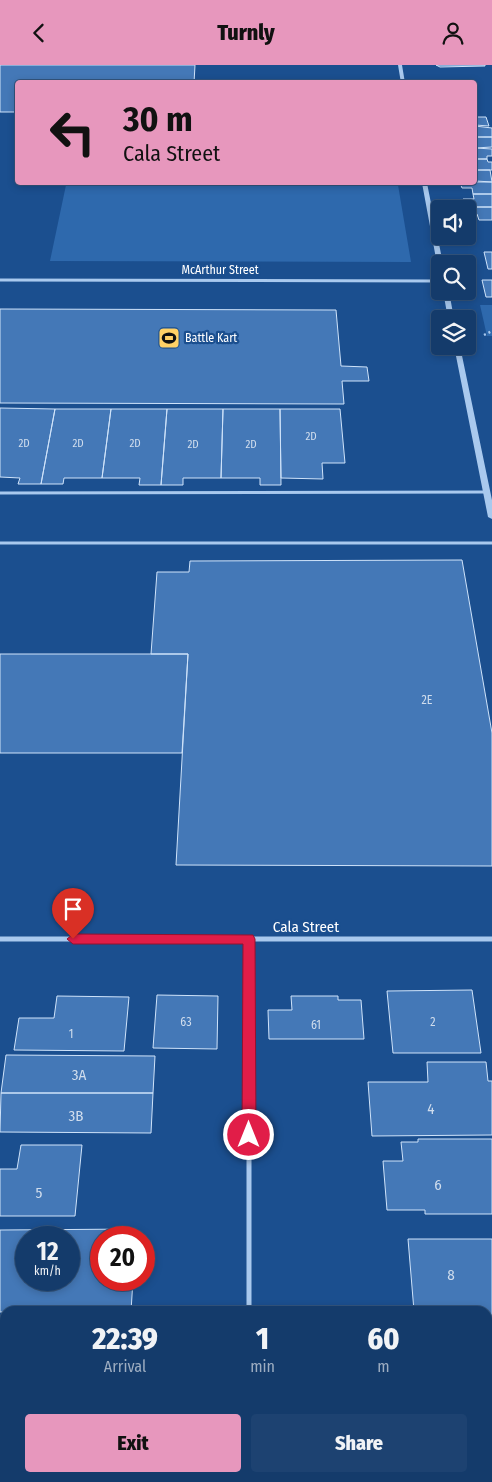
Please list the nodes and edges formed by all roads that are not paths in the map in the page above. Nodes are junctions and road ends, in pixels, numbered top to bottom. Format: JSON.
{"nodes":[{"id":1,"x":400,"y":65,"type":"edge"},
{"id":2,"x":403,"y":80,"type":"edge"},
{"id":3,"x":424,"y":185,"type":"edge"},
{"id":4,"x":438,"y":255,"type":"edge"},
{"id":5,"x":0,"y":280,"type":"edge"},
{"id":6,"x":431,"y":281,"type":"edge"},
{"id":7,"x":459,"y":355,"type":"edge"},
{"id":8,"x":0,"y":493,"type":"edge"},
{"id":9,"x":487,"y":493,"type":"junction"},
{"id":10,"x":492,"y":517,"type":"edge"},
{"id":11,"x":0,"y":543,"type":"edge"},
{"id":12,"x":492,"y":543,"type":"edge"},
{"id":13,"x":0,"y":939,"type":"edge"},
{"id":14,"x":249,"y":939,"type":"junction"},
{"id":15,"x":492,"y":939,"type":"edge"},
{"id":16,"x":249,"y":1306,"type":"edge"}],
"edges":[{"from":1,"to":2,"type":"street"},
{"from":3,"to":4,"type":"street"},
{"from":5,"to":6,"type":"street","name":"McArthur Street"},
{"from":7,"to":9,"type":"street"},
{"from":8,"to":9,"type":"lane"},
{"from":9,"to":10,"type":"street"},
{"from":11,"to":12,"type":"lane"},
{"from":13,"to":14,"type":"street","name":"Cala Street"},
{"from":14,"to":15,"type":"street","name":"Cala Street"},
{"from":14,"to":16,"type":"lane"}]}
